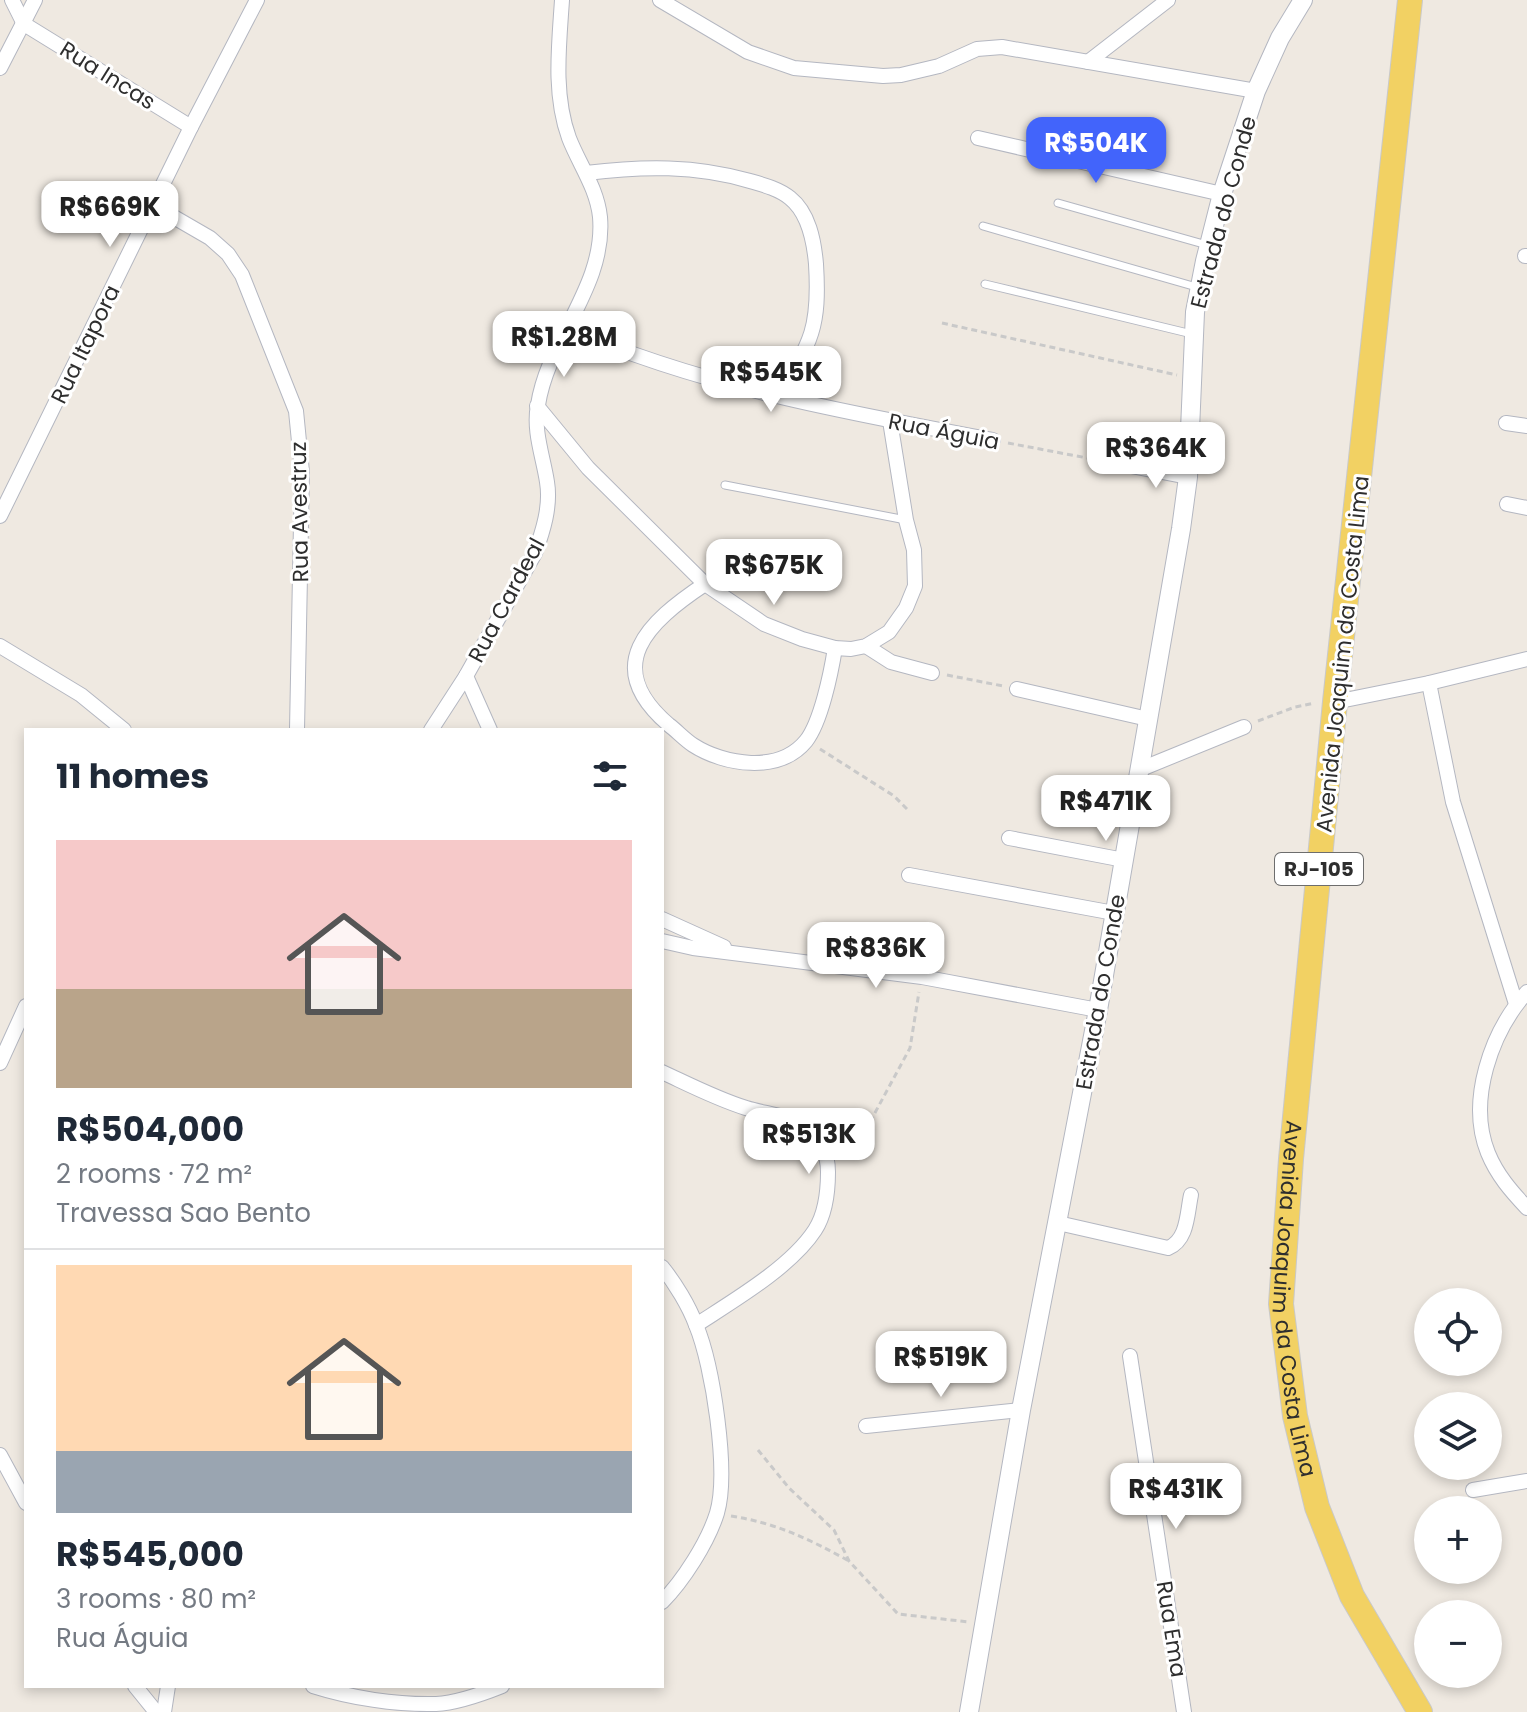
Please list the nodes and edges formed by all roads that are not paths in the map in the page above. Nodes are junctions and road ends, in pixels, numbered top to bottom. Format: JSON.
{"nodes":[{"id":1,"x":12,"y":0,"type":"edge"},
{"id":2,"x":35,"y":0,"type":"edge"},
{"id":3,"x":257,"y":0,"type":"edge"},
{"id":4,"x":562,"y":0,"type":"edge"},
{"id":5,"x":660,"y":0,"type":"edge"},
{"id":6,"x":1168,"y":0,"type":"edge"},
{"id":7,"x":1303,"y":0,"type":"edge"},
{"id":8,"x":1410,"y":0,"type":"edge"},
{"id":9,"x":24,"y":24,"type":"junction"},
{"id":10,"x":1088,"y":62,"type":"junction"},
{"id":11,"x":0,"y":68,"type":"edge"},
{"id":12,"x":1256,"y":91,"type":"junction"},
{"id":13,"x":191,"y":127,"type":"junction"},
{"id":14,"x":978,"y":138,"type":"dead end"},
{"id":15,"x":586,"y":173,"type":"junction"},
{"id":16,"x":1222,"y":194,"type":"junction"},
{"id":17,"x":1058,"y":203,"type":"dead end"},
{"id":18,"x":153,"y":205,"type":"junction"},
{"id":19,"x":983,"y":226,"type":"dead end"},
{"id":20,"x":1209,"y":246,"type":"junction"},
{"id":21,"x":985,"y":284,"type":"dead end"},
{"id":22,"x":1200,"y":288,"type":"junction"},
{"id":23,"x":567,"y":328,"type":"junction"},
{"id":24,"x":1193,"y":334,"type":"junction"},
{"id":25,"x":778,"y":396,"type":"junction"},
{"id":26,"x":537,"y":406,"type":"junction"},
{"id":27,"x":890,"y":421,"type":"junction"},
{"id":28,"x":1506,"y":423,"type":"dead end"},
{"id":29,"x":1527,"y":426,"type":"edge"},
{"id":30,"x":993,"y":440,"type":"road end"},
{"id":31,"x":1131,"y":466,"type":"road end"},
{"id":32,"x":1188,"y":477,"type":"junction"},
{"id":33,"x":725,"y":485,"type":"dead end"},
{"id":34,"x":1507,"y":504,"type":"dead end"},
{"id":35,"x":1527,"y":508,"type":"edge"},
{"id":36,"x":0,"y":516,"type":"edge"},
{"id":37,"x":906,"y":520,"type":"junction"},
{"id":38,"x":705,"y":584,"type":"junction"},
{"id":39,"x":0,"y":646,"type":"edge"},
{"id":40,"x":866,"y":646,"type":"junction"},
{"id":41,"x":835,"y":648,"type":"junction"},
{"id":42,"x":1527,"y":659,"type":"edge"},
{"id":43,"x":932,"y":673,"type":"road end"},
{"id":44,"x":466,"y":676,"type":"junction"},
{"id":45,"x":1429,"y":683,"type":"junction"},
{"id":46,"x":1017,"y":689,"type":"road end"},
{"id":47,"x":1335,"y":702,"type":"junction"},
{"id":48,"x":1148,"y":719,"type":"junction"},
{"id":49,"x":1244,"y":727,"type":"road end"},
{"id":50,"x":122,"y":728,"type":"edge"},
{"id":51,"x":297,"y":728,"type":"edge"},
{"id":52,"x":432,"y":728,"type":"edge"},
{"id":53,"x":489,"y":728,"type":"edge"},
{"id":54,"x":1141,"y":769,"type":"junction"},
{"id":55,"x":1009,"y":838,"type":"dead end"},
{"id":56,"x":1124,"y":860,"type":"junction"},
{"id":57,"x":909,"y":875,"type":"dead end"},
{"id":58,"x":1114,"y":913,"type":"junction"},
{"id":59,"x":664,"y":920,"type":"edge"},
{"id":60,"x":664,"y":941,"type":"edge"},
{"id":61,"x":738,"y":953,"type":"junction"},
{"id":62,"x":1527,"y":992,"type":"edge"},
{"id":63,"x":1516,"y":1004,"type":"junction"},
{"id":64,"x":24,"y":1010,"type":"edge"},
{"id":65,"x":1098,"y":1010,"type":"junction"},
{"id":66,"x":0,"y":1063,"type":"edge"},
{"id":67,"x":664,"y":1073,"type":"edge"},
{"id":68,"x":1191,"y":1195,"type":"dead end"},
{"id":69,"x":1527,"y":1208,"type":"edge"},
{"id":70,"x":1058,"y":1223,"type":"junction"},
{"id":71,"x":664,"y":1270,"type":"edge"},
{"id":72,"x":696,"y":1325,"type":"junction"},
{"id":73,"x":1130,"y":1356,"type":"dead end"},
{"id":74,"x":1021,"y":1410,"type":"junction"},
{"id":75,"x":866,"y":1426,"type":"dead end"},
{"id":76,"x":0,"y":1455,"type":"edge"},
{"id":77,"x":1527,"y":1481,"type":"edge"},
{"id":78,"x":1473,"y":1490,"type":"dead end"},
{"id":79,"x":24,"y":1499,"type":"edge"},
{"id":80,"x":664,"y":1600,"type":"edge"},
{"id":81,"x":137,"y":1688,"type":"edge"},
{"id":82,"x":168,"y":1688,"type":"edge"},
{"id":83,"x":322,"y":1688,"type":"edge"},
{"id":84,"x":497,"y":1688,"type":"edge"},
{"id":85,"x":156,"y":1712,"type":"edge"},
{"id":86,"x":164,"y":1712,"type":"edge"},
{"id":87,"x":969,"y":1712,"type":"edge"},
{"id":88,"x":1184,"y":1712,"type":"edge"},
{"id":89,"x":1420,"y":1712,"type":"edge"}],
"edges":[{"from":1,"to":9,"type":"street"},
{"from":2,"to":9,"type":"street"},
{"from":3,"to":13,"type":"street","name":"Rua Itapora"},
{"from":4,"to":15,"type":"street","name":"Rua Cardeal"},
{"from":5,"to":10,"type":"street"},
{"from":6,"to":10,"type":"street"},
{"from":7,"to":12,"type":"street","name":"Estrada do Conde"},
{"from":8,"to":47,"type":"main road","name":"Avenida Joaquim da Costa Lima","number":"RJ-105"},
{"from":9,"to":11,"type":"street"},
{"from":9,"to":13,"type":"street","name":"Rua Incas"},
{"from":10,"to":12,"type":"street"},
{"from":12,"to":16,"type":"street","name":"Estrada do Conde"},
{"from":13,"to":18,"type":"street","name":"Rua Itapora"},
{"from":14,"to":16,"type":"street"},
{"from":15,"to":23,"type":"street","name":"Rua Cardeal"},
{"from":15,"to":25,"type":"street"},
{"from":16,"to":20,"type":"street","name":"Estrada do Conde"},
{"from":17,"to":20,"type":"lane"},
{"from":18,"to":36,"type":"street","name":"Rua Itapora"},
{"from":18,"to":51,"type":"street","name":"Rua Avestruz"},
{"from":19,"to":22,"type":"lane"},
{"from":20,"to":22,"type":"street","name":"Estrada do Conde"},
{"from":21,"to":24,"type":"lane"},
{"from":22,"to":24,"type":"street","name":"Estrada do Conde"},
{"from":23,"to":25,"type":"street","name":"Rua Águia"},
{"from":23,"to":26,"type":"street","name":"Rua Cardeal"},
{"from":24,"to":32,"type":"street","name":"Estrada do Conde"},
{"from":25,"to":27,"type":"street","name":"Rua Águia"},
{"from":26,"to":38,"type":"street"},
{"from":26,"to":44,"type":"street","name":"Rua Cardeal"},
{"from":27,"to":30,"type":"street","name":"Rua Águia"},
{"from":27,"to":37,"type":"street"},
{"from":28,"to":29,"type":"street"},
{"from":31,"to":32,"type":"street"},
{"from":32,"to":48,"type":"street","name":"Estrada do Conde"},
{"from":33,"to":37,"type":"lane"},
{"from":34,"to":35,"type":"street"},
{"from":37,"to":40,"type":"street"},
{"from":38,"to":41,"type":"street"},
{"from":38,"to":41,"type":"street"},
{"from":39,"to":50,"type":"street"},
{"from":40,"to":41,"type":"street"},
{"from":40,"to":43,"type":"street"},
{"from":42,"to":45,"type":"street"},
{"from":44,"to":52,"type":"street","name":"Rua Cardeal"},
{"from":44,"to":53,"type":"street"},
{"from":45,"to":47,"type":"street"},
{"from":45,"to":63,"type":"street"},
{"from":46,"to":48,"type":"street"},
{"from":47,"to":89,"type":"main road","name":"Avenida Joaquim da Costa Lima","number":"RJ-105"},
{"from":48,"to":54,"type":"street","name":"Estrada do Conde"},
{"from":49,"to":54,"type":"street"},
{"from":54,"to":56,"type":"street","name":"Estrada do Conde"},
{"from":55,"to":56,"type":"street"},
{"from":56,"to":58,"type":"street","name":"Estrada do Conde"},
{"from":57,"to":58,"type":"street"},
{"from":58,"to":65,"type":"street","name":"Estrada do Conde"},
{"from":59,"to":61,"type":"street"},
{"from":60,"to":61,"type":"street"},
{"from":61,"to":65,"type":"street"},
{"from":62,"to":63,"type":"street"},
{"from":63,"to":69,"type":"street"},
{"from":64,"to":66,"type":"street"},
{"from":65,"to":70,"type":"street","name":"Estrada do Conde"},
{"from":67,"to":72,"type":"street"},
{"from":68,"to":70,"type":"street"},
{"from":70,"to":74,"type":"street","name":"Estrada do Conde"},
{"from":71,"to":72,"type":"street"},
{"from":72,"to":80,"type":"street"},
{"from":73,"to":88,"type":"street","name":"Rua Ema"},
{"from":74,"to":75,"type":"street"},
{"from":74,"to":87,"type":"street","name":"Estrada do Conde"},
{"from":76,"to":79,"type":"street"},
{"from":77,"to":78,"type":"street"},
{"from":81,"to":85,"type":"street"},
{"from":82,"to":86,"type":"street"},
{"from":83,"to":84,"type":"street"}]}
